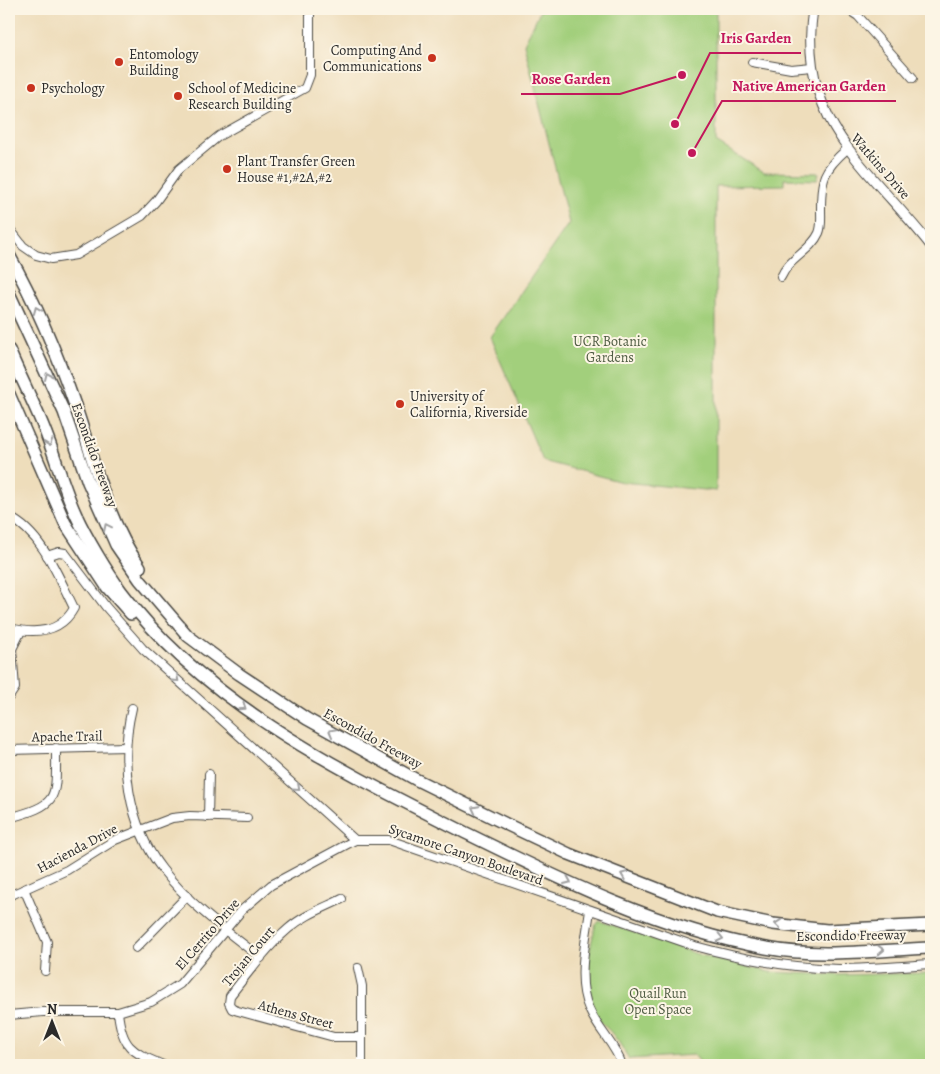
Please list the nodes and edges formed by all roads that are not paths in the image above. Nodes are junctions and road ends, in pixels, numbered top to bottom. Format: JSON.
{"nodes":[{"id":1,"x":310,"y":9,"type":"edge"},
{"id":2,"x":813,"y":9,"type":"edge"},
{"id":3,"x":847,"y":9,"type":"edge"},
{"id":4,"x":752,"y":62,"type":"dead end"},
{"id":5,"x":812,"y":67,"type":"junction"},
{"id":6,"x":913,"y":78,"type":"dead end"},
{"id":7,"x":847,"y":149,"type":"junction"},
{"id":8,"x":9,"y":228,"type":"edge"},
{"id":9,"x":931,"y":246,"type":"edge"},
{"id":10,"x":9,"y":255,"type":"edge"},
{"id":11,"x":781,"y":277,"type":"dead end"},
{"id":12,"x":9,"y":293,"type":"edge"},
{"id":13,"x":9,"y":350,"type":"edge"},
{"id":14,"x":9,"y":394,"type":"edge"},
{"id":15,"x":9,"y":517,"type":"edge"},
{"id":16,"x":47,"y":556,"type":"junction"},
{"id":17,"x":9,"y":627,"type":"edge"},
{"id":18,"x":21,"y":631,"type":"junction"},
{"id":19,"x":188,"y":636,"type":"junction"},
{"id":20,"x":165,"y":643,"type":"junction"},
{"id":21,"x":9,"y":697,"type":"edge"},
{"id":22,"x":132,"y":708,"type":"dead end"},
{"id":23,"x":126,"y":747,"type":"junction"},
{"id":24,"x":56,"y":748,"type":"junction"},
{"id":25,"x":9,"y":750,"type":"edge"},
{"id":26,"x":209,"y":774,"type":"dead end"},
{"id":27,"x":208,"y":817,"type":"junction"},
{"id":28,"x":9,"y":818,"type":"edge"},
{"id":29,"x":247,"y":818,"type":"dead end"},
{"id":30,"x":140,"y":830,"type":"junction"},
{"id":31,"x":355,"y":840,"type":"junction"},
{"id":32,"x":24,"y":889,"type":"junction"},
{"id":33,"x":9,"y":896,"type":"edge"},
{"id":34,"x":187,"y":896,"type":"junction"},
{"id":35,"x":342,"y":899,"type":"dead end"},
{"id":36,"x":590,"y":910,"type":"junction"},
{"id":37,"x":931,"y":925,"type":"edge"},
{"id":38,"x":226,"y":931,"type":"junction"},
{"id":39,"x":136,"y":948,"type":"dead end"},
{"id":40,"x":931,"y":948,"type":"edge"},
{"id":41,"x":261,"y":958,"type":"junction"},
{"id":42,"x":931,"y":964,"type":"edge"},
{"id":43,"x":358,"y":968,"type":"dead end"},
{"id":44,"x":45,"y":971,"type":"dead end"},
{"id":45,"x":229,"y":1004,"type":"joint"},
{"id":46,"x":118,"y":1012,"type":"junction"},
{"id":47,"x":9,"y":1015,"type":"edge"},
{"id":48,"x":362,"y":1037,"type":"junction"},
{"id":49,"x":164,"y":1065,"type":"edge"},
{"id":50,"x":362,"y":1065,"type":"edge"},
{"id":51,"x":622,"y":1065,"type":"edge"}],
"edges":[{"from":1,"to":8,"type":"street"},
{"from":2,"to":5,"type":"main road","name":"Watkins Drive"},
{"from":3,"to":6,"type":"street"},
{"from":4,"to":5,"type":"street"},
{"from":5,"to":7,"type":"main road","name":"Watkins Drive"},
{"from":7,"to":9,"type":"main road","name":"Watkins Drive"},
{"from":7,"to":11,"type":"street"},
{"from":19,"to":10,"type":"highway","one_way":true},
{"from":19,"to":12,"type":"highway","name":"Escondido Freeway","one_way":true},
{"from":13,"to":20,"type":"highway","name":"Escondido Freeway","one_way":true},
{"from":14,"to":20,"type":"highway"},
{"from":15,"to":16,"type":"street"},
{"from":16,"to":18,"type":"street"},
{"from":16,"to":31,"type":"street","one_way":true},
{"from":17,"to":18,"type":"street"},
{"from":18,"to":21,"type":"street"},
{"from":37,"to":19,"type":"highway","name":"Escondido Freeway","one_way":true},
{"from":20,"to":40,"type":"highway","name":"Escondido Freeway","one_way":true},
{"from":22,"to":23,"type":"street"},
{"from":23,"to":24,"type":"street","name":"Apache Trail"},
{"from":23,"to":30,"type":"street"},
{"from":24,"to":25,"type":"street","name":"Apache Trail"},
{"from":24,"to":28,"type":"street"},
{"from":26,"to":27,"type":"street"},
{"from":27,"to":29,"type":"street","name":"Hacienda Drive"},
{"from":27,"to":30,"type":"street","name":"Hacienda Drive"},
{"from":30,"to":32,"type":"street","name":"Hacienda Drive"},
{"from":30,"to":34,"type":"street"},
{"from":31,"to":36,"type":"street","name":"Sycamore Canyon Boulevard"},
{"from":31,"to":38,"type":"street","name":"El Cerrito Drive"},
{"from":32,"to":33,"type":"street","name":"Hacienda Drive"},
{"from":32,"to":44,"type":"street"},
{"from":34,"to":38,"type":"street"},
{"from":34,"to":39,"type":"street"},
{"from":35,"to":41,"type":"street","name":"Trojan Court"},
{"from":36,"to":42,"type":"street","name":"Sycamore Canyon Boulevard"},
{"from":36,"to":51,"type":"street"},
{"from":38,"to":41,"type":"street"},
{"from":38,"to":46,"type":"street","name":"El Cerrito Drive"},
{"from":41,"to":45,"type":"street","name":"Trojan Court"},
{"from":43,"to":48,"type":"street"},
{"from":45,"to":48,"type":"street","name":"Athens Street"},
{"from":46,"to":47,"type":"street","name":"El Cerrito Drive"},
{"from":46,"to":49,"type":"street"},
{"from":48,"to":50,"type":"street"}]}
